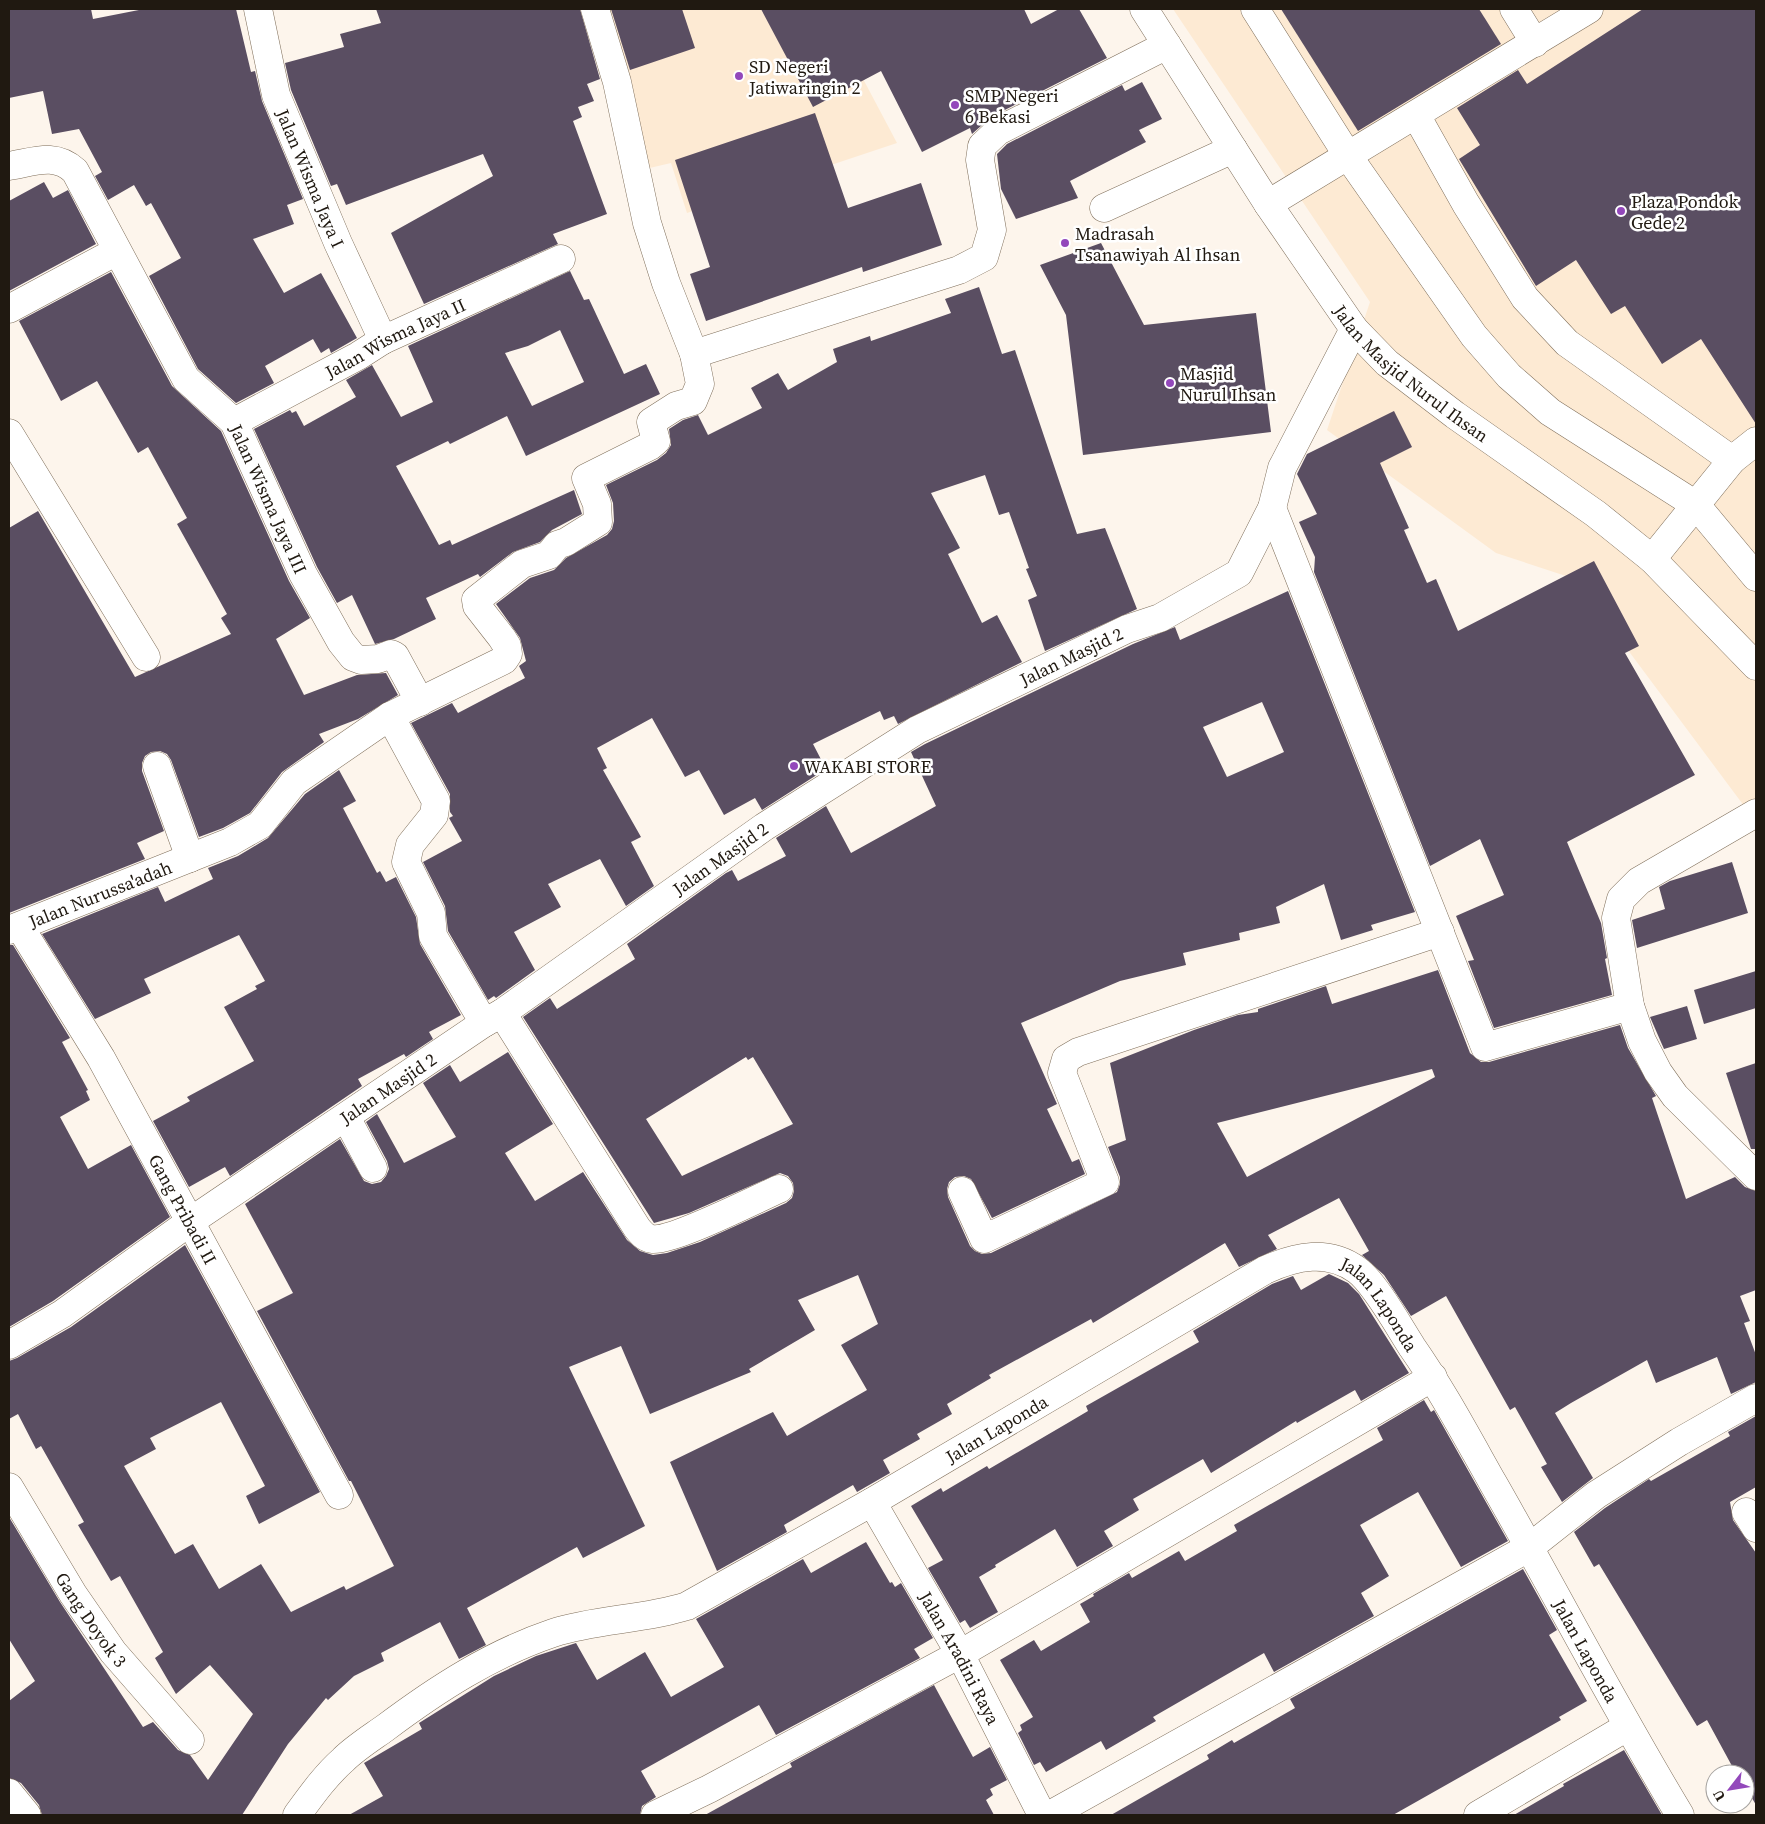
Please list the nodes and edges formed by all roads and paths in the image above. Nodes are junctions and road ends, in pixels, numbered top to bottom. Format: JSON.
{"nodes":[{"id":1,"x":258,"y":9,"type":"edge"},
{"id":2,"x":595,"y":9,"type":"edge"},
{"id":3,"x":1144,"y":9,"type":"edge"},
{"id":4,"x":1255,"y":9,"type":"edge"},
{"id":5,"x":1514,"y":9,"type":"edge"},
{"id":6,"x":1589,"y":9,"type":"edge"},
{"id":7,"x":1557,"y":17,"type":"edge"},
{"id":8,"x":1535,"y":43,"type":"junction"},
{"id":9,"x":1167,"y":45,"type":"junction"},
{"id":10,"x":1416,"y":115,"type":"junction"},
{"id":11,"x":1233,"y":148,"type":"junction"},
{"id":12,"x":1348,"y":156,"type":"junction"},
{"id":13,"x":9,"y":166,"type":"edge"},
{"id":14,"x":1268,"y":204,"type":"junction"},
{"id":15,"x":1104,"y":208,"type":"dead end"},
{"id":16,"x":117,"y":251,"type":"junction"},
{"id":17,"x":560,"y":258,"type":"dead end"},
{"id":18,"x":9,"y":309,"type":"edge"},
{"id":19,"x":1354,"y":329,"type":"junction"},
{"id":20,"x":383,"y":340,"type":"junction"},
{"id":21,"x":694,"y":354,"type":"junction"},
{"id":22,"x":234,"y":422,"type":"junction"},
{"id":23,"x":9,"y":432,"type":"edge"},
{"id":24,"x":1756,"y":441,"type":"edge"},
{"id":25,"x":1732,"y":460,"type":"junction"},
{"id":26,"x":1696,"y":505,"type":"junction"},
{"id":27,"x":1272,"y":508,"type":"junction"},
{"id":28,"x":1652,"y":560,"type":"junction"},
{"id":29,"x":1756,"y":577,"type":"edge"},
{"id":30,"x":146,"y":657,"type":"dead end"},
{"id":31,"x":1756,"y":666,"type":"edge"},
{"id":32,"x":420,"y":702,"type":"junction"},
{"id":33,"x":390,"y":716,"type":"junction"},
{"id":34,"x":157,"y":766,"type":"dead end"},
{"id":35,"x":1756,"y":813,"type":"edge"},
{"id":36,"x":190,"y":858,"type":"junction"},
{"id":37,"x":14,"y":929,"type":"edge"},
{"id":38,"x":1440,"y":932,"type":"junction"},
{"id":39,"x":1630,"y":1006,"type":"junction"},
{"id":40,"x":493,"y":1018,"type":"junction"},
{"id":41,"x":346,"y":1117,"type":"junction"},
{"id":42,"x":373,"y":1168,"type":"dead end"},
{"id":43,"x":1756,"y":1176,"type":"edge"},
{"id":44,"x":779,"y":1189,"type":"dead end"},
{"id":45,"x":962,"y":1191,"type":"dead end"},
{"id":46,"x":191,"y":1221,"type":"junction"},
{"id":47,"x":9,"y":1345,"type":"edge"},
{"id":48,"x":1433,"y":1377,"type":"junction"},
{"id":49,"x":1756,"y":1398,"type":"edge"},
{"id":50,"x":9,"y":1487,"type":"edge"},
{"id":51,"x":339,"y":1495,"type":"dead end"},
{"id":52,"x":872,"y":1502,"type":"junction"},
{"id":53,"x":1530,"y":1547,"type":"junction"},
{"id":54,"x":960,"y":1654,"type":"junction"},
{"id":55,"x":1627,"y":1727,"type":"junction"},
{"id":56,"x":190,"y":1740,"type":"dead end"},
{"id":57,"x":9,"y":1793,"type":"edge"},
{"id":58,"x":26,"y":1815,"type":"edge"},
{"id":59,"x":297,"y":1815,"type":"edge"},
{"id":60,"x":655,"y":1815,"type":"edge"},
{"id":61,"x":1042,"y":1815,"type":"edge"},
{"id":62,"x":1050,"y":1815,"type":"edge"},
{"id":63,"x":1478,"y":1815,"type":"edge"},
{"id":64,"x":1680,"y":1815,"type":"edge"}],
"edges":[{"from":1,"to":20,"type":"street","name":"Jalan Wisma Jaya I"},
{"from":2,"to":21,"type":"street"},
{"from":3,"to":9,"type":"street","name":"Jalan Masjid Nurul Ihsan"},
{"from":4,"to":12,"type":"street"},
{"from":5,"to":8,"type":"street"},
{"from":6,"to":7,"type":"street"},
{"from":7,"to":8,"type":"street"},
{"from":8,"to":10,"type":"street"},
{"from":9,"to":11,"type":"street","name":"Jalan Masjid Nurul Ihsan"},
{"from":9,"to":21,"type":"street"},
{"from":10,"to":12,"type":"street"},
{"from":10,"to":25,"type":"street"},
{"from":11,"to":14,"type":"street","name":"Jalan Masjid Nurul Ihsan"},
{"from":11,"to":15,"type":"street"},
{"from":12,"to":14,"type":"street"},
{"from":12,"to":26,"type":"street"},
{"from":13,"to":16,"type":"street","name":"Jalan Wisma Jaya III"},
{"from":14,"to":19,"type":"street","name":"Jalan Masjid Nurul Ihsan"},
{"from":16,"to":18,"type":"street"},
{"from":16,"to":22,"type":"street","name":"Jalan Wisma Jaya III"},
{"from":17,"to":20,"type":"street","name":"Jalan Wisma Jaya II"},
{"from":19,"to":27,"type":"street","name":"Jalan Masjid 2"},
{"from":19,"to":28,"type":"street","name":"Jalan Masjid Nurul Ihsan"},
{"from":20,"to":22,"type":"street","name":"Jalan Wisma Jaya II"},
{"from":21,"to":32,"type":"street"},
{"from":22,"to":32,"type":"street","name":"Jalan Wisma Jaya III"},
{"from":23,"to":30,"type":"street"},
{"from":24,"to":25,"type":"street"},
{"from":25,"to":26,"type":"street"},
{"from":26,"to":28,"type":"street"},
{"from":26,"to":29,"type":"street"},
{"from":27,"to":38,"type":"street"},
{"from":27,"to":40,"type":"street","name":"Jalan Masjid 2"},
{"from":28,"to":31,"type":"street","name":"Jalan Masjid Nurul Ihsan"},
{"from":32,"to":33,"type":"street"},
{"from":33,"to":36,"type":"street","name":"Jalan Nurussa'adah"},
{"from":33,"to":40,"type":"street"},
{"from":34,"to":36,"type":"street"},
{"from":35,"to":39,"type":"street"},
{"from":36,"to":37,"type":"street","name":"Jalan Nurussa'adah"},
{"from":37,"to":46,"type":"street","name":"Gang Pribadi II"},
{"from":38,"to":39,"type":"street"},
{"from":38,"to":45,"type":"street"},
{"from":39,"to":43,"type":"street"},
{"from":40,"to":41,"type":"street","name":"Jalan Masjid 2"},
{"from":40,"to":44,"type":"street"},
{"from":41,"to":42,"type":"street"},
{"from":41,"to":46,"type":"street","name":"Jalan Masjid 2"},
{"from":46,"to":47,"type":"street","name":"Jalan Masjid 2"},
{"from":46,"to":51,"type":"street","name":"Gang Pribadi II"},
{"from":48,"to":52,"type":"street","name":"Jalan Laponda"},
{"from":48,"to":53,"type":"street","name":"Jalan Laponda"},
{"from":48,"to":54,"type":"street"},
{"from":49,"to":53,"type":"street"},
{"from":50,"to":56,"type":"street","name":"Gang Doyok 3"},
{"from":52,"to":54,"type":"street","name":"Jalan Aradini Raya"},
{"from":52,"to":59,"type":"street","name":"Jalan Laponda"},
{"from":53,"to":55,"type":"street","name":"Jalan Laponda"},
{"from":53,"to":62,"type":"street"},
{"from":54,"to":60,"type":"street"},
{"from":54,"to":61,"type":"street","name":"Jalan Aradini Raya"},
{"from":55,"to":63,"type":"street"},
{"from":55,"to":64,"type":"street","name":"Jalan Laponda"},
{"from":57,"to":58,"type":"street"}]}
